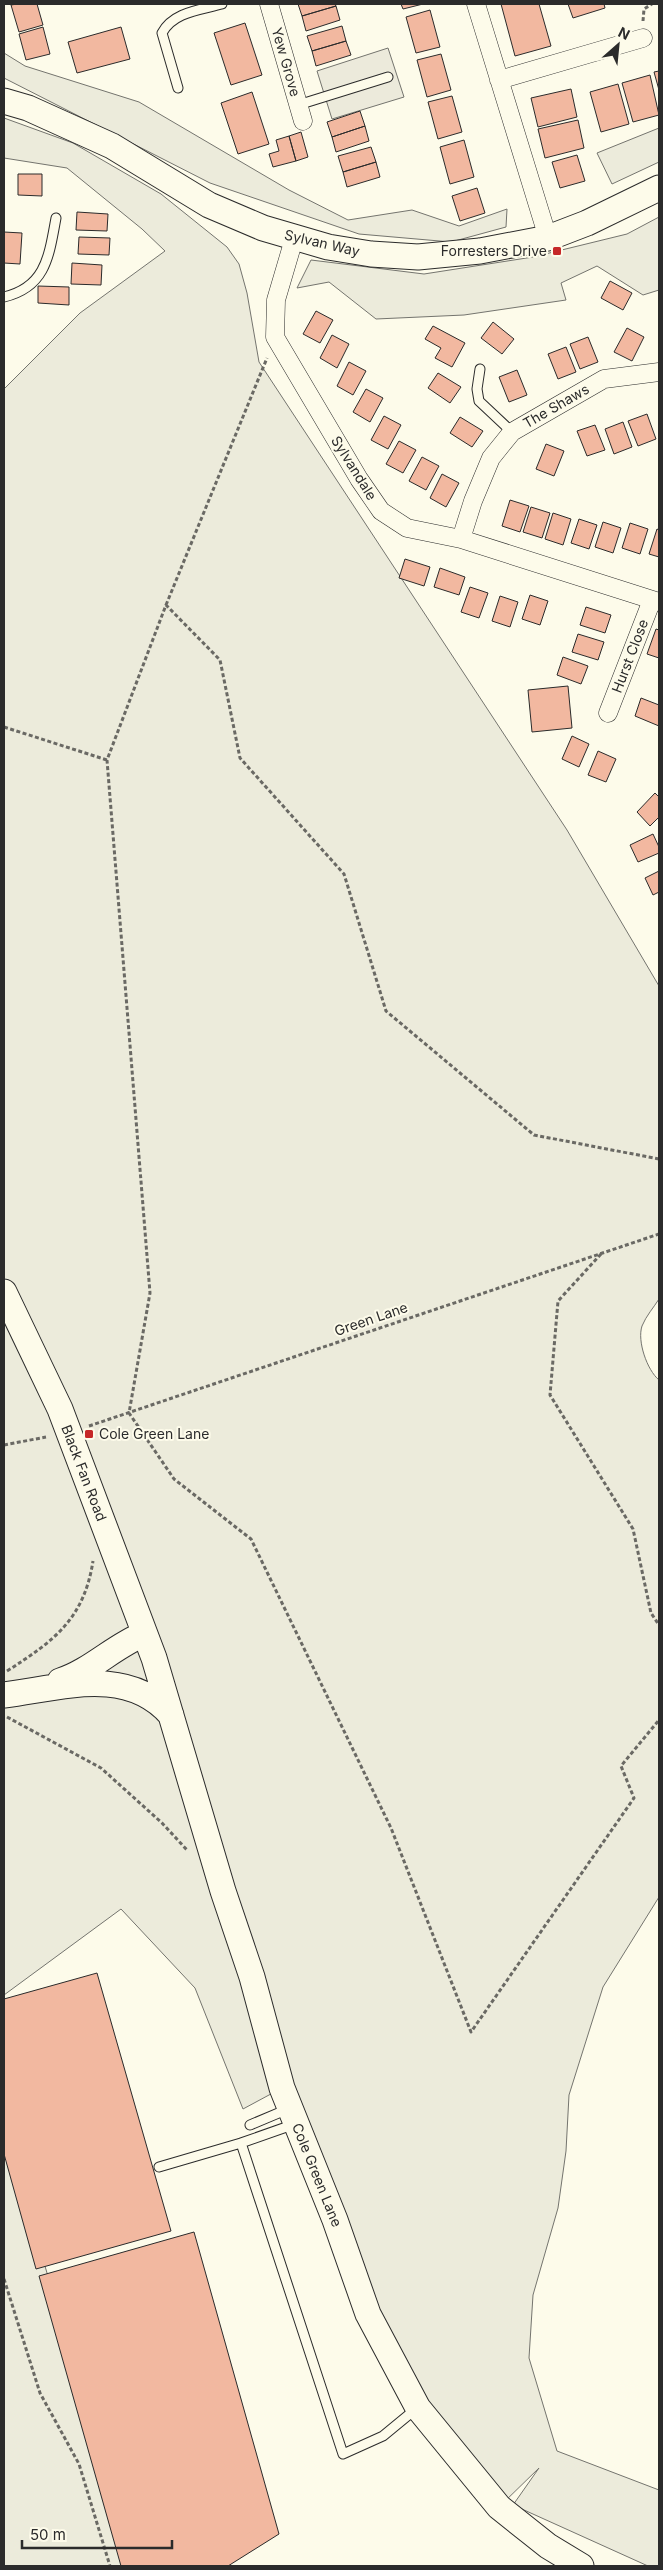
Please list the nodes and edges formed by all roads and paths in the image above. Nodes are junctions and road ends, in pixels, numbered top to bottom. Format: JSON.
{"nodes":[{"id":1,"x":222,"y":4,"type":"edge"},
{"id":2,"x":269,"y":4,"type":"edge"},
{"id":3,"x":476,"y":4,"type":"edge"},
{"id":4,"x":643,"y":38,"type":"dead end"},
{"id":5,"x":388,"y":77,"type":"dead end"},
{"id":6,"x":499,"y":80,"type":"junction"},
{"id":7,"x":178,"y":88,"type":"dead end"},
{"id":8,"x":4,"y":101,"type":"edge"},
{"id":9,"x":301,"y":113,"type":"joint"},
{"id":10,"x":659,"y":188,"type":"edge"},
{"id":11,"x":56,"y":218,"type":"dead end"},
{"id":12,"x":548,"y":238,"type":"junction"},
{"id":13,"x":294,"y":239,"type":"junction"},
{"id":14,"x":4,"y":297,"type":"edge"},
{"id":15,"x":275,"y":338,"type":"junction"},
{"id":16,"x":480,"y":369,"type":"dead end"},
{"id":17,"x":659,"y":372,"type":"edge"},
{"id":18,"x":512,"y":432,"type":"junction"},
{"id":19,"x":461,"y":539,"type":"junction"},
{"id":20,"x":656,"y":601,"type":"edge"},
{"id":21,"x":166,"y":605,"type":"junction"},
{"id":22,"x":608,"y":713,"type":"dead end"},
{"id":23,"x":4,"y":727,"type":"edge"},
{"id":24,"x":107,"y":760,"type":"junction"},
{"id":25,"x":659,"y":1159,"type":"edge"},
{"id":26,"x":659,"y":1234,"type":"edge"},
{"id":27,"x":602,"y":1253,"type":"junction"},
{"id":28,"x":4,"y":1292,"type":"edge"},
{"id":29,"x":129,"y":1413,"type":"junction"},
{"id":30,"x":90,"y":1425,"type":"dead end"},
{"id":31,"x":50,"y":1436,"type":"dead end"},
{"id":32,"x":4,"y":1445,"type":"edge"},
{"id":33,"x":95,"y":1553,"type":"dead end"},
{"id":34,"x":659,"y":1625,"type":"edge"},
{"id":35,"x":144,"y":1634,"type":"junction"},
{"id":36,"x":154,"y":1658,"type":"joint"},
{"id":37,"x":4,"y":1673,"type":"edge"},
{"id":38,"x":30,"y":1692,"type":"junction"},
{"id":39,"x":4,"y":1695,"type":"edge"},
{"id":40,"x":171,"y":1715,"type":"junction"},
{"id":41,"x":4,"y":1716,"type":"edge"},
{"id":42,"x":659,"y":1720,"type":"edge"},
{"id":43,"x":192,"y":1857,"type":"dead end"},
{"id":44,"x":294,"y":2116,"type":"junction"},
{"id":45,"x":250,"y":2125,"type":"dead end"},
{"id":46,"x":241,"y":2142,"type":"junction"},
{"id":47,"x":159,"y":2167,"type":"dead end"},
{"id":48,"x":4,"y":2279,"type":"edge"},
{"id":49,"x":418,"y":2408,"type":"junction"},
{"id":50,"x":110,"y":2566,"type":"edge"},
{"id":51,"x":581,"y":2566,"type":"edge"}],
"edges":[{"from":1,"to":7,"type":"lane"},
{"from":2,"to":9,"type":"street","name":"Yew Grove"},
{"from":3,"to":6,"type":"street"},
{"from":4,"to":6,"type":"street"},
{"from":5,"to":9,"type":"lane"},
{"from":6,"to":12,"type":"street"},
{"from":8,"to":13,"type":"main road","name":"Sylvan Way"},
{"from":10,"to":12,"type":"main road","name":"Sylvan Way"},
{"from":11,"to":14,"type":"lane"},
{"from":12,"to":13,"type":"main road","name":"Sylvan Way"},
{"from":13,"to":15,"type":"street"},
{"from":15,"to":19,"type":"street","name":"Sylvandale"},
{"from":15,"to":21,"type":"path"},
{"from":16,"to":18,"type":"lane"},
{"from":17,"to":18,"type":"street","name":"The Shaws"},
{"from":18,"to":19,"type":"street","name":"The Shaws"},
{"from":19,"to":20,"type":"street","name":"Sylvandale"},
{"from":20,"to":22,"type":"street","name":"Hurst Close"},
{"from":21,"to":24,"type":"path"},
{"from":21,"to":25,"type":"path"},
{"from":23,"to":24,"type":"path"},
{"from":24,"to":29,"type":"path"},
{"from":26,"to":27,"type":"path","name":"Green Lane"},
{"from":27,"to":29,"type":"path","name":"Green Lane"},
{"from":27,"to":34,"type":"path"},
{"from":28,"to":35,"type":"main road","name":"Black Fan Road"},
{"from":29,"to":30,"type":"path","name":"Green Lane"},
{"from":29,"to":42,"type":"path"},
{"from":31,"to":32,"type":"path"},
{"from":33,"to":37,"type":"path"},
{"from":35,"to":36,"type":"main road","name":"Black Fan Road"},
{"from":35,"to":38,"type":"main road"},
{"from":36,"to":40,"type":"main road","name":"Cole Green Lane"},
{"from":38,"to":39,"type":"main road"},
{"from":38,"to":40,"type":"main road"},
{"from":40,"to":44,"type":"main road","name":"Cole Green Lane"},
{"from":41,"to":43,"type":"path"},
{"from":44,"to":45,"type":"lane"},
{"from":44,"to":46,"type":"lane"},
{"from":44,"to":49,"type":"main road","name":"Cole Green Lane"},
{"from":46,"to":47,"type":"lane"},
{"from":46,"to":49,"type":"lane"},
{"from":48,"to":50,"type":"path"},
{"from":49,"to":51,"type":"main road","name":"Cole Green Lane"}]}
